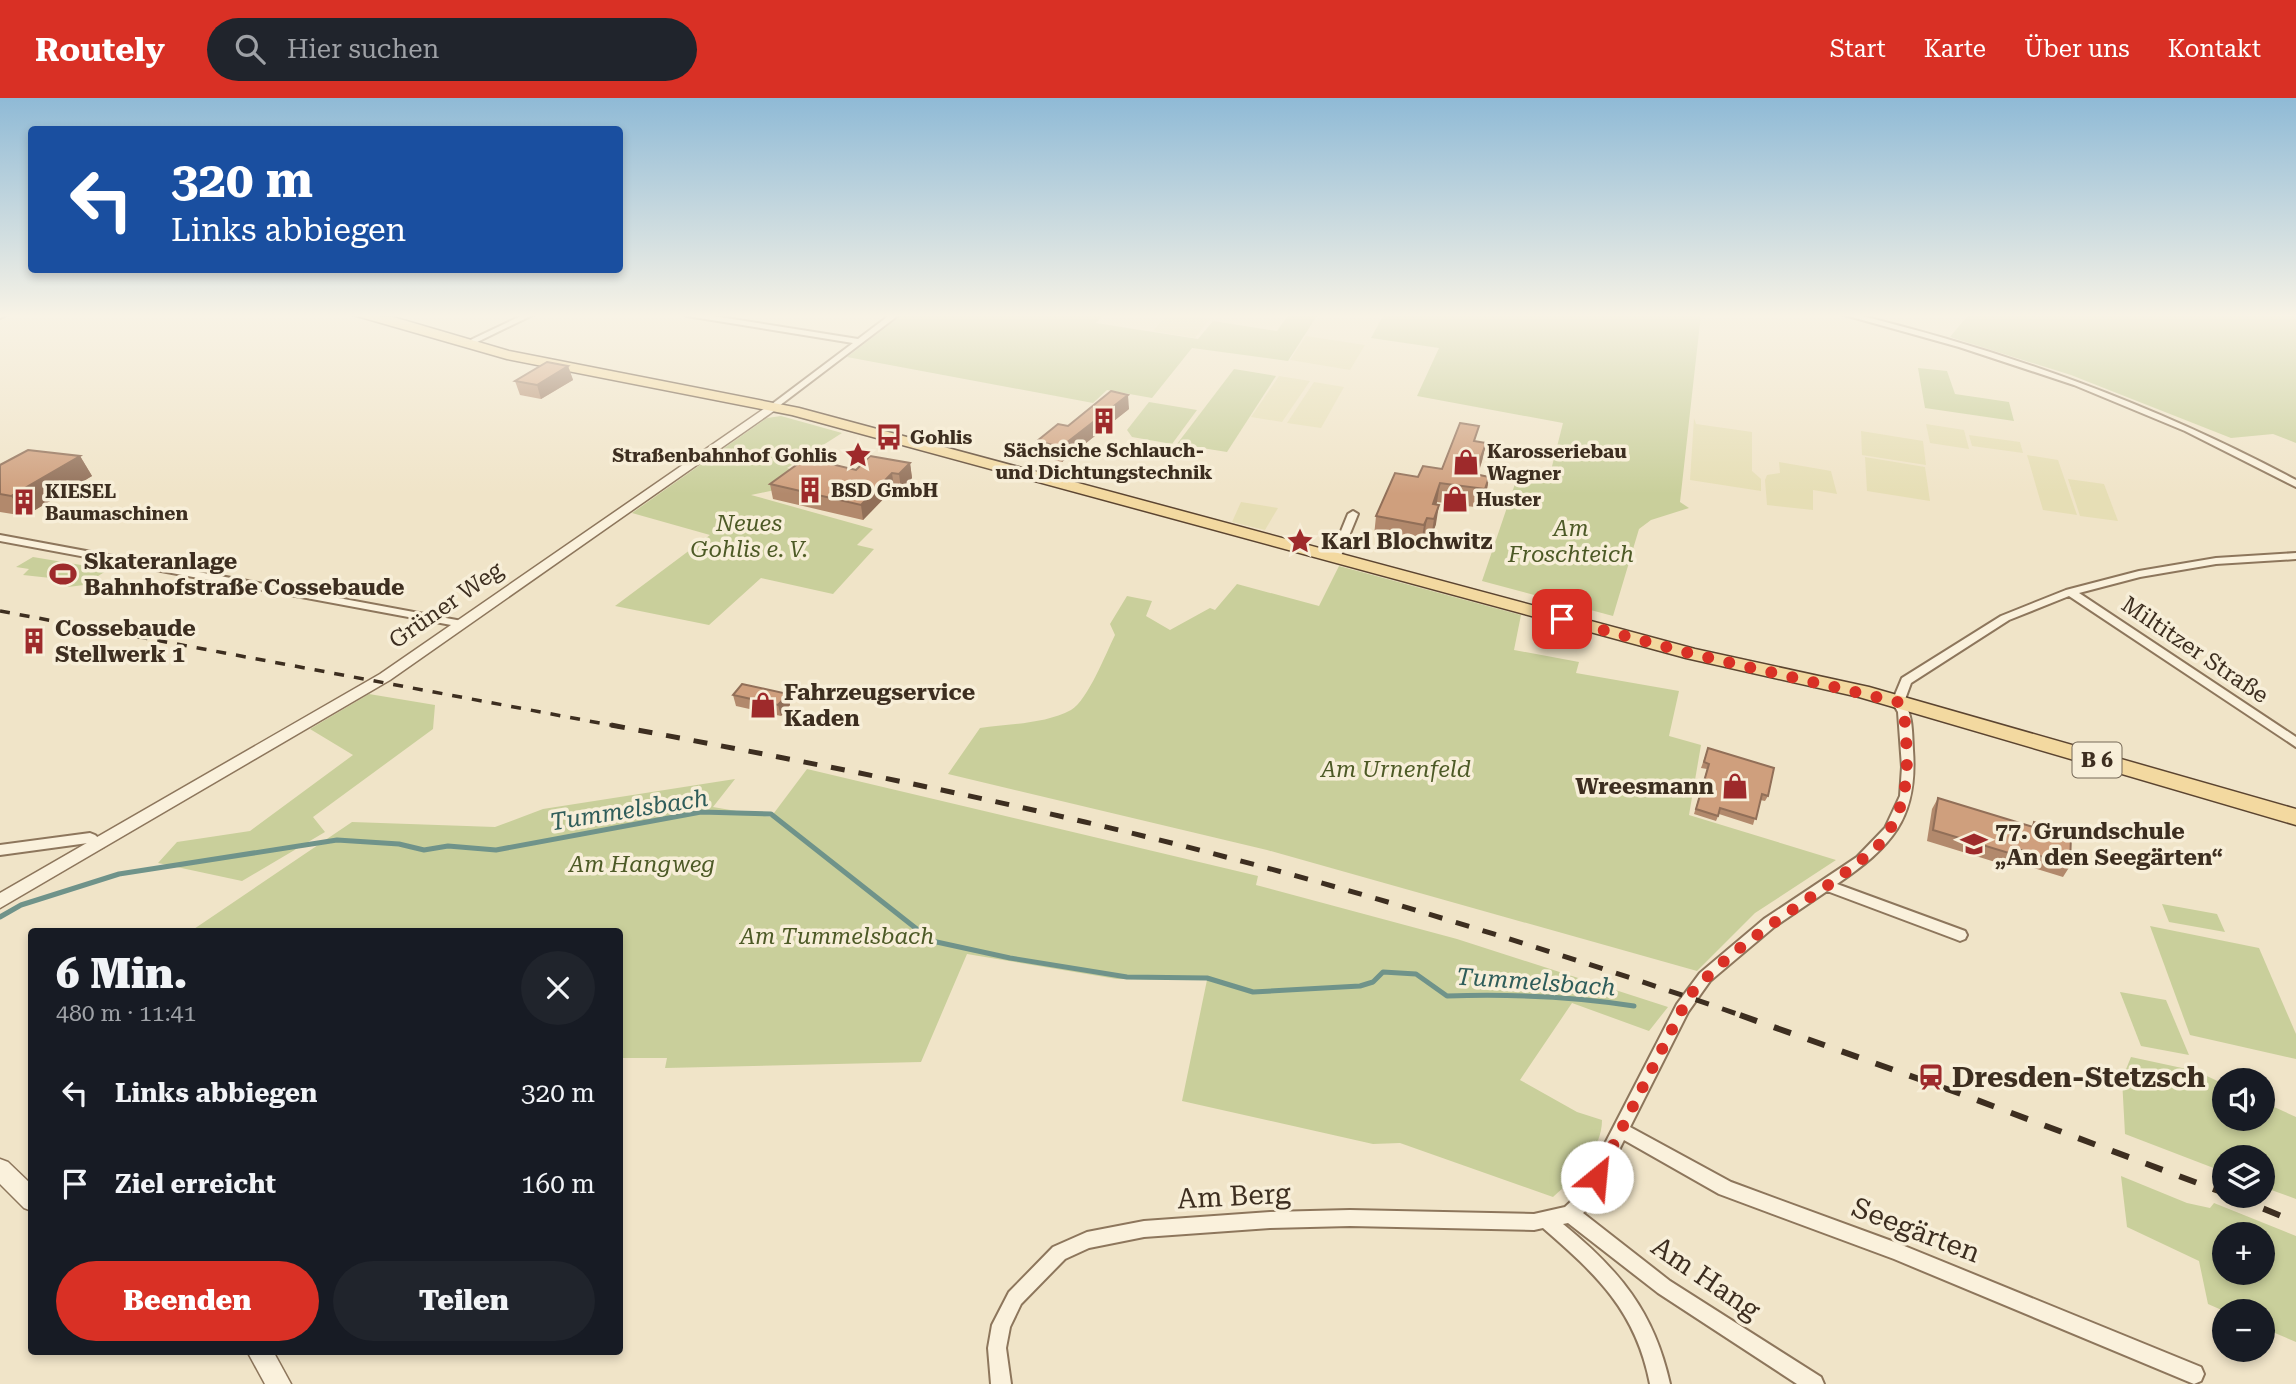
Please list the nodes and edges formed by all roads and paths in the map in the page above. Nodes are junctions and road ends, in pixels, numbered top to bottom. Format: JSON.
{"nodes":[{"id":1,"x":607,"y":374,"type":"edge"},
{"id":2,"x":817,"y":374,"type":"edge"},
{"id":3,"x":2055,"y":374,"type":"edge"},
{"id":4,"x":775,"y":406,"type":"junction"},
{"id":5,"x":2296,"y":484,"type":"edge"},
{"id":6,"x":1353,"y":514,"type":"dead end"},
{"id":7,"x":0,"y":538,"type":"edge"},
{"id":8,"x":2296,"y":556,"type":"edge"},
{"id":9,"x":1335,"y":558,"type":"junction"},
{"id":10,"x":2070,"y":592,"type":"junction"},
{"id":11,"x":462,"y":624,"type":"junction"},
{"id":12,"x":1898,"y":702,"type":"junction"},
{"id":13,"x":2296,"y":743,"type":"edge"},
{"id":14,"x":2296,"y":817,"type":"edge"},
{"id":15,"x":98,"y":844,"type":"junction"},
{"id":16,"x":0,"y":850,"type":"edge"},
{"id":17,"x":1826,"y":885,"type":"junction"},
{"id":18,"x":0,"y":901,"type":"edge"},
{"id":19,"x":1960,"y":935,"type":"dead end"},
{"id":20,"x":1622,"y":1131,"type":"junction"},
{"id":21,"x":0,"y":1169,"type":"edge"},
{"id":22,"x":28,"y":1197,"type":"edge"},
{"id":23,"x":1570,"y":1214,"type":"junction"},
{"id":24,"x":1546,"y":1220,"type":"junction"},
{"id":25,"x":262,"y":1355,"type":"edge"},
{"id":26,"x":2194,"y":1374,"type":"dead end"},
{"id":27,"x":279,"y":1384,"type":"edge"},
{"id":28,"x":1001,"y":1384,"type":"edge"},
{"id":29,"x":1660,"y":1384,"type":"edge"},
{"id":30,"x":1814,"y":1384,"type":"edge"}],
"edges":[{"from":1,"to":4,"type":"main road","number":"B 6"},
{"from":2,"to":4,"type":"street","name":"Grüner Weg"},
{"from":3,"to":5,"type":"street"},
{"from":4,"to":9,"type":"main road","number":"B 6"},
{"from":4,"to":11,"type":"street","name":"Grüner Weg"},
{"from":6,"to":9,"type":"street"},
{"from":7,"to":11,"type":"street"},
{"from":8,"to":10,"type":"street"},
{"from":9,"to":12,"type":"main road","number":"B 6"},
{"from":10,"to":12,"type":"street"},
{"from":10,"to":13,"type":"street","name":"Miltitzer Straße"},
{"from":11,"to":15,"type":"street","name":"Grüner Weg"},
{"from":12,"to":14,"type":"main road","number":"B 6"},
{"from":12,"to":17,"type":"street"},
{"from":15,"to":16,"type":"street"},
{"from":15,"to":18,"type":"street","name":"Grüner Weg"},
{"from":17,"to":19,"type":"street"},
{"from":17,"to":20,"type":"street"},
{"from":20,"to":23,"type":"street"},
{"from":20,"to":26,"type":"street","name":"Seegärten"},
{"from":21,"to":22,"type":"street"},
{"from":23,"to":24,"type":"street","name":"Am Berg"},
{"from":23,"to":30,"type":"street","name":"Am Hang"},
{"from":24,"to":28,"type":"street","name":"Am Berg"},
{"from":24,"to":29,"type":"street"},
{"from":25,"to":27,"type":"street"}]}
